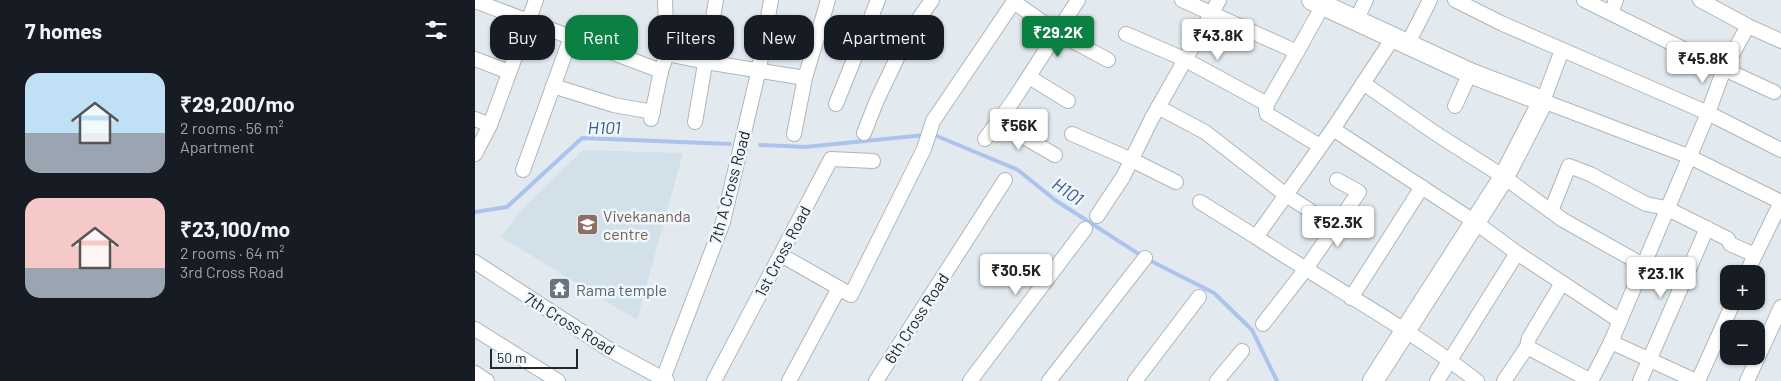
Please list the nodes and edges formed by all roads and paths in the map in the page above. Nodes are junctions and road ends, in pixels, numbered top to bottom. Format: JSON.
{"nodes":[{"id":1,"x":535,"y":0,"type":"edge"},
{"id":2,"x":665,"y":0,"type":"edge"},
{"id":3,"x":716,"y":0,"type":"edge"},
{"id":4,"x":771,"y":0,"type":"edge"},
{"id":5,"x":828,"y":0,"type":"edge"},
{"id":6,"x":878,"y":0,"type":"edge"},
{"id":7,"x":932,"y":0,"type":"edge"},
{"id":8,"x":1077,"y":0,"type":"edge"},
{"id":9,"x":1182,"y":0,"type":"edge"},
{"id":10,"x":1219,"y":0,"type":"edge"},
{"id":11,"x":1366,"y":0,"type":"edge"},
{"id":12,"x":1430,"y":0,"type":"edge"},
{"id":13,"x":1455,"y":0,"type":"edge"},
{"id":14,"x":1584,"y":0,"type":"edge"},
{"id":15,"x":1616,"y":0,"type":"edge"},
{"id":16,"x":1701,"y":0,"type":"edge"},
{"id":17,"x":475,"y":1,"type":"edge"},
{"id":18,"x":1014,"y":1,"type":"edge"},
{"id":19,"x":1317,"y":3,"type":"edge"},
{"id":20,"x":1212,"y":13,"type":"junction"},
{"id":21,"x":1611,"y":14,"type":"junction"},
{"id":22,"x":514,"y":15,"type":"edge"},
{"id":23,"x":530,"y":15,"type":"edge"},
{"id":24,"x":666,"y":15,"type":"edge"},
{"id":25,"x":1356,"y":20,"type":"junction"},
{"id":26,"x":1748,"y":26,"type":"junction"},
{"id":27,"x":1057,"y":33,"type":"junction"},
{"id":28,"x":1127,"y":34,"type":"dead end"},
{"id":29,"x":1400,"y":41,"type":"junction"},
{"id":30,"x":1781,"y":41,"type":"edge"},
{"id":31,"x":1562,"y":50,"type":"junction"},
{"id":32,"x":1297,"y":52,"type":"junction"},
{"id":33,"x":565,"y":53,"type":"edge"},
{"id":34,"x":475,"y":59,"type":"edge"},
{"id":35,"x":1184,"y":59,"type":"junction"},
{"id":36,"x":513,"y":60,"type":"edge"},
{"id":37,"x":632,"y":60,"type":"edge"},
{"id":38,"x":665,"y":60,"type":"edge"},
{"id":39,"x":696,"y":60,"type":"edge"},
{"id":40,"x":1108,"y":60,"type":"dead end"},
{"id":41,"x":706,"y":62,"type":"junction"},
{"id":42,"x":1724,"y":69,"type":"junction"},
{"id":43,"x":759,"y":70,"type":"junction"},
{"id":44,"x":661,"y":71,"type":"junction"},
{"id":45,"x":509,"y":72,"type":"junction"},
{"id":46,"x":1470,"y":73,"type":"junction"},
{"id":47,"x":1029,"y":77,"type":"junction"},
{"id":48,"x":805,"y":78,"type":"junction"},
{"id":49,"x":1363,"y":82,"type":"junction"},
{"id":50,"x":553,"y":86,"type":"junction"},
{"id":51,"x":1774,"y":92,"type":"dead end"},
{"id":52,"x":1068,"y":100,"type":"dead end"},
{"id":53,"x":1543,"y":101,"type":"junction"},
{"id":54,"x":836,"y":104,"type":"dead end"},
{"id":55,"x":1267,"y":104,"type":"junction"},
{"id":56,"x":1455,"y":106,"type":"dead end"},
{"id":57,"x":1158,"y":107,"type":"junction"},
{"id":58,"x":1708,"y":113,"type":"junction"},
{"id":59,"x":475,"y":119,"type":"edge"},
{"id":60,"x":695,"y":122,"type":"dead end"},
{"id":61,"x":998,"y":122,"type":"junction"},
{"id":62,"x":490,"y":125,"type":"junction"},
{"id":63,"x":1333,"y":129,"type":"junction"},
{"id":64,"x":864,"y":133,"type":"dead end"},
{"id":65,"x":794,"y":134,"type":"dead end"},
{"id":66,"x":1072,"y":134,"type":"dead end"},
{"id":67,"x":985,"y":139,"type":"dead end"},
{"id":68,"x":1321,"y":146,"type":"junction"},
{"id":69,"x":1781,"y":150,"type":"edge"},
{"id":70,"x":475,"y":154,"type":"edge"},
{"id":71,"x":1055,"y":155,"type":"dead end"},
{"id":72,"x":1688,"y":156,"type":"junction"},
{"id":73,"x":1132,"y":160,"type":"junction"},
{"id":74,"x":873,"y":161,"type":"dead end"},
{"id":75,"x":523,"y":170,"type":"dead end"},
{"id":76,"x":1504,"y":177,"type":"junction"},
{"id":77,"x":1005,"y":180,"type":"dead end"},
{"id":78,"x":1337,"y":180,"type":"dead end"},
{"id":79,"x":1176,"y":182,"type":"dead end"},
{"id":80,"x":1422,"y":187,"type":"junction"},
{"id":81,"x":1286,"y":195,"type":"junction"},
{"id":82,"x":1200,"y":202,"type":"dead end"},
{"id":83,"x":1781,"y":202,"type":"edge"},
{"id":84,"x":1667,"y":208,"type":"junction"},
{"id":85,"x":1551,"y":211,"type":"junction"},
{"id":86,"x":1097,"y":216,"type":"dead end"},
{"id":87,"x":1475,"y":222,"type":"junction"},
{"id":88,"x":1335,"y":227,"type":"junction"},
{"id":89,"x":1707,"y":228,"type":"junction"},
{"id":90,"x":1085,"y":229,"type":"dead end"},
{"id":91,"x":1256,"y":237,"type":"junction"},
{"id":92,"x":1517,"y":253,"type":"junction"},
{"id":93,"x":781,"y":255,"type":"junction"},
{"id":94,"x":1755,"y":255,"type":"junction"},
{"id":95,"x":1145,"y":258,"type":"dead end"},
{"id":96,"x":475,"y":262,"type":"edge"},
{"id":97,"x":1643,"y":265,"type":"junction"},
{"id":98,"x":1750,"y":265,"type":"edge"},
{"id":99,"x":1305,"y":270,"type":"junction"},
{"id":100,"x":1562,"y":283,"type":"junction"},
{"id":101,"x":839,"y":288,"type":"junction"},
{"id":102,"x":1199,"y":297,"type":"dead end"},
{"id":103,"x":1351,"y":298,"type":"junction"},
{"id":104,"x":1781,"y":307,"type":"edge"},
{"id":105,"x":1730,"y":310,"type":"edge"},
{"id":106,"x":1620,"y":321,"type":"junction"},
{"id":107,"x":1263,"y":324,"type":"dead end"},
{"id":108,"x":475,"y":329,"type":"edge"},
{"id":109,"x":1405,"y":330,"type":"junction"},
{"id":110,"x":1611,"y":342,"type":"junction"},
{"id":111,"x":1527,"y":347,"type":"junction"},
{"id":112,"x":1242,"y":350,"type":"dead end"},
{"id":113,"x":1451,"y":360,"type":"junction"},
{"id":114,"x":1650,"y":360,"type":"junction"},
{"id":115,"x":475,"y":373,"type":"edge"},
{"id":116,"x":665,"y":380,"type":"edge"},
{"id":117,"x":487,"y":381,"type":"edge"},
{"id":118,"x":558,"y":381,"type":"edge"},
{"id":119,"x":714,"y":381,"type":"edge"},
{"id":120,"x":789,"y":381,"type":"edge"},
{"id":121,"x":876,"y":381,"type":"edge"},
{"id":122,"x":970,"y":381,"type":"edge"},
{"id":123,"x":1049,"y":381,"type":"edge"},
{"id":124,"x":1135,"y":381,"type":"edge"},
{"id":125,"x":1217,"y":381,"type":"edge"},
{"id":126,"x":1373,"y":381,"type":"edge"},
{"id":127,"x":1437,"y":381,"type":"edge"},
{"id":128,"x":1477,"y":381,"type":"edge"},
{"id":129,"x":1504,"y":381,"type":"edge"},
{"id":130,"x":1591,"y":381,"type":"edge"},
{"id":131,"x":1640,"y":381,"type":"edge"},
{"id":132,"x":1697,"y":381,"type":"edge"},
{"id":133,"x":1747,"y":381,"type":"edge"}],
"edges":[{"from":1,"to":23,"type":"street"},
{"from":2,"to":24,"type":"street"},
{"from":3,"to":41,"type":"street"},
{"from":4,"to":43,"type":"street","name":"7th A Cross Road"},
{"from":5,"to":48,"type":"street"},
{"from":6,"to":54,"type":"street"},
{"from":7,"to":64,"type":"street"},
{"from":8,"to":27,"type":"street"},
{"from":9,"to":20,"type":"street"},
{"from":10,"to":20,"type":"street"},
{"from":11,"to":25,"type":"street"},
{"from":12,"to":29,"type":"street"},
{"from":13,"to":31,"type":"street"},
{"from":14,"to":21,"type":"street"},
{"from":15,"to":21,"type":"street"},
{"from":16,"to":26,"type":"street"},
{"from":17,"to":22,"type":"street"},
{"from":18,"to":27,"type":"street"},
{"from":18,"to":101,"type":"street"},
{"from":19,"to":25,"type":"street"},
{"from":19,"to":32,"type":"street"},
{"from":20,"to":32,"type":"street"},
{"from":20,"to":35,"type":"street"},
{"from":21,"to":42,"type":"street"},
{"from":25,"to":29,"type":"street"},
{"from":26,"to":30,"type":"street"},
{"from":26,"to":42,"type":"street"},
{"from":27,"to":40,"type":"street"},
{"from":27,"to":47,"type":"street"},
{"from":28,"to":35,"type":"street"},
{"from":29,"to":46,"type":"street"},
{"from":29,"to":49,"type":"street"},
{"from":31,"to":53,"type":"street"},
{"from":31,"to":58,"type":"street"},
{"from":32,"to":55,"type":"street"},
{"from":33,"to":50,"type":"street"},
{"from":34,"to":45,"type":"street"},
{"from":35,"to":55,"type":"street"},
{"from":35,"to":57,"type":"street"},
{"from":36,"to":45,"type":"street"},
{"from":37,"to":44,"type":"street"},
{"from":38,"to":44,"type":"street"},
{"from":39,"to":41,"type":"street"},
{"from":41,"to":43,"type":"street"},
{"from":41,"to":60,"type":"street"},
{"from":42,"to":51,"type":"street"},
{"from":42,"to":58,"type":"street"},
{"from":43,"to":48,"type":"street"},
{"from":43,"to":116,"type":"street","name":"7th A Cross Road"},
{"from":44,"to":50,"type":"street"},
{"from":45,"to":62,"type":"street"},
{"from":46,"to":53,"type":"street"},
{"from":46,"to":56,"type":"street"},
{"from":47,"to":52,"type":"street"},
{"from":47,"to":61,"type":"street"},
{"from":48,"to":65,"type":"street"},
{"from":49,"to":63,"type":"street"},
{"from":49,"to":76,"type":"street"},
{"from":50,"to":75,"type":"street"},
{"from":53,"to":72,"type":"street"},
{"from":53,"to":76,"type":"street"},
{"from":55,"to":68,"type":"street"},
{"from":57,"to":73,"type":"street"},
{"from":57,"to":81,"type":"street"},
{"from":58,"to":69,"type":"street"},
{"from":58,"to":72,"type":"street"},
{"from":59,"to":62,"type":"street"},
{"from":61,"to":67,"type":"street"},
{"from":61,"to":71,"type":"street"},
{"from":62,"to":70,"type":"street"},
{"from":63,"to":68,"type":"street"},
{"from":63,"to":80,"type":"street"},
{"from":66,"to":73,"type":"street"},
{"from":68,"to":81,"type":"street"},
{"from":72,"to":83,"type":"street"},
{"from":72,"to":84,"type":"street"},
{"from":73,"to":79,"type":"street"},
{"from":73,"to":86,"type":"street"},
{"from":74,"to":93,"type":"street","name":"1st Cross Road"},
{"from":76,"to":85,"type":"street"},
{"from":76,"to":87,"type":"street"},
{"from":77,"to":121,"type":"street","name":"6th Cross Road"},
{"from":78,"to":88,"type":"street"},
{"from":80,"to":87,"type":"street"},
{"from":80,"to":103,"type":"street"},
{"from":81,"to":88,"type":"street"},
{"from":81,"to":91,"type":"street"},
{"from":82,"to":91,"type":"street"},
{"from":83,"to":94,"type":"street"},
{"from":84,"to":85,"type":"street"},
{"from":84,"to":89,"type":"street"},
{"from":84,"to":97,"type":"street"},
{"from":85,"to":97,"type":"street"},
{"from":87,"to":92,"type":"street"},
{"from":87,"to":109,"type":"street"},
{"from":88,"to":99,"type":"street"},
{"from":89,"to":94,"type":"street"},
{"from":89,"to":114,"type":"street"},
{"from":90,"to":122,"type":"street"},
{"from":91,"to":99,"type":"street"},
{"from":92,"to":100,"type":"street"},
{"from":92,"to":113,"type":"street"},
{"from":93,"to":101,"type":"street"},
{"from":93,"to":119,"type":"street","name":"1st Cross Road"},
{"from":94,"to":98,"type":"street"},
{"from":95,"to":123,"type":"street"},
{"from":96,"to":116,"type":"street","name":"7th Cross Road"},
{"from":97,"to":106,"type":"street"},
{"from":99,"to":103,"type":"street"},
{"from":99,"to":107,"type":"street"},
{"from":100,"to":106,"type":"street"},
{"from":100,"to":111,"type":"street"},
{"from":101,"to":120,"type":"street"},
{"from":102,"to":124,"type":"street"},
{"from":103,"to":109,"type":"street"},
{"from":104,"to":133,"type":"street"},
{"from":105,"to":132,"type":"street"},
{"from":106,"to":110,"type":"street"},
{"from":108,"to":118,"type":"street"},
{"from":109,"to":113,"type":"street"},
{"from":109,"to":126,"type":"street"},
{"from":110,"to":114,"type":"street"},
{"from":110,"to":130,"type":"street"},
{"from":111,"to":129,"type":"street"},
{"from":111,"to":130,"type":"street"},
{"from":112,"to":125,"type":"street"},
{"from":113,"to":127,"type":"street"},
{"from":113,"to":128,"type":"street"},
{"from":114,"to":131,"type":"street"},
{"from":114,"to":132,"type":"street"},
{"from":115,"to":117,"type":"street"}]}
